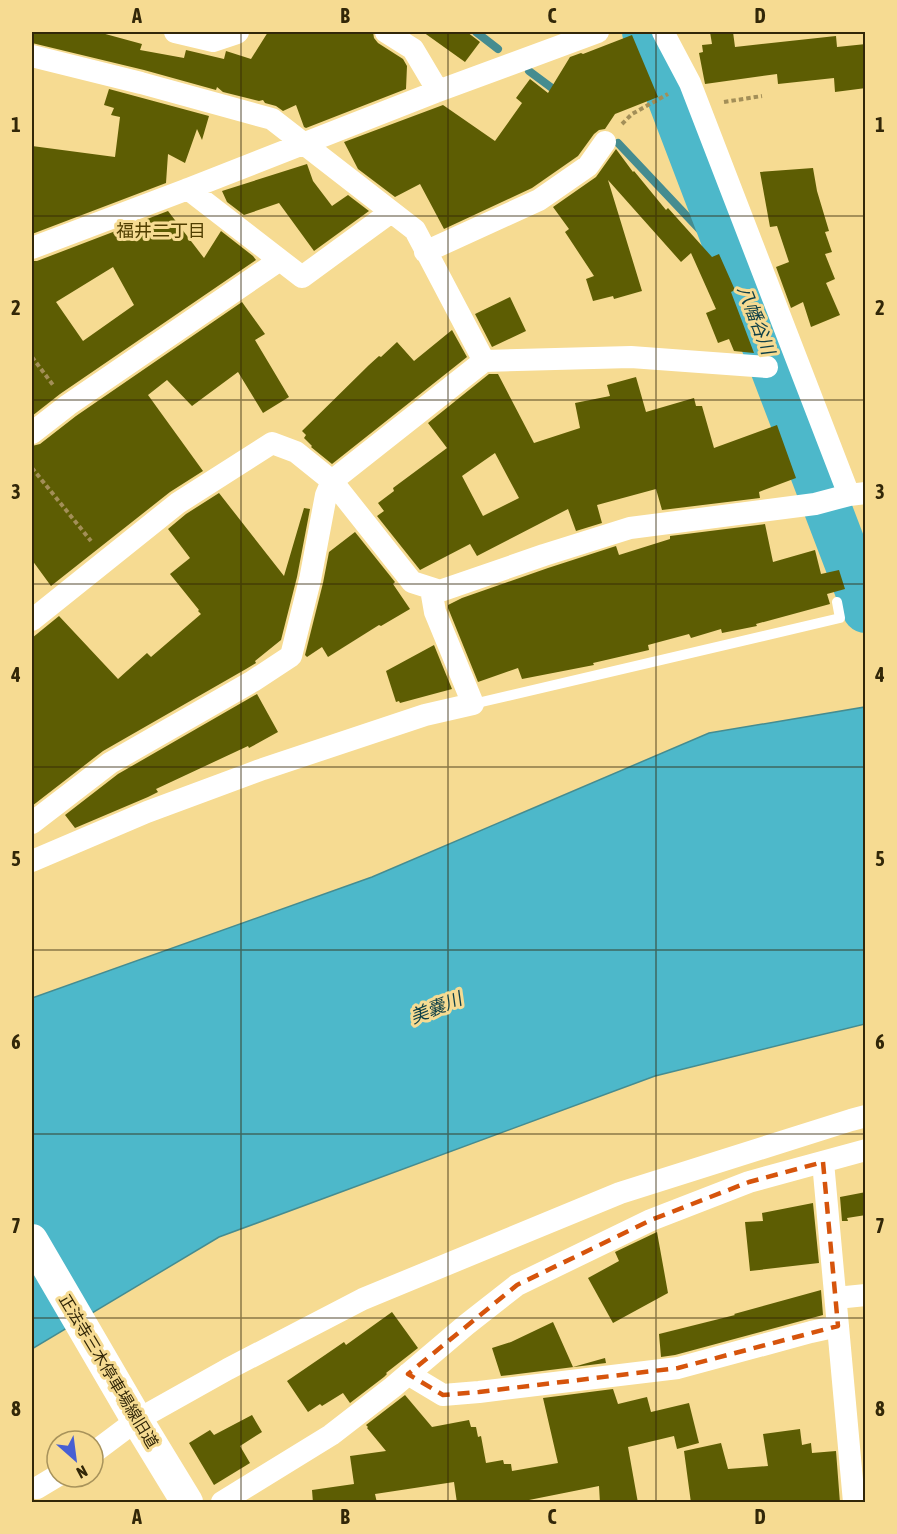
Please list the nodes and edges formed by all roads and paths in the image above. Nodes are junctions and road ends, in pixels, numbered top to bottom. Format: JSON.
{"nodes":[{"id":1,"x":175,"y":32,"type":"edge"},
{"id":2,"x":238,"y":32,"type":"edge"},
{"id":3,"x":386,"y":32,"type":"edge"},
{"id":4,"x":598,"y":32,"type":"edge"},
{"id":5,"x":663,"y":32,"type":"edge"},
{"id":6,"x":32,"y":56,"type":"edge"},
{"id":7,"x":438,"y":91,"type":"junction"},
{"id":8,"x":762,"y":96,"type":"dead end"},
{"id":9,"x":660,"y":98,"type":"dead end"},
{"id":10,"x":699,"y":106,"type":"junction"},
{"id":11,"x":605,"y":142,"type":"joint"},
{"id":12,"x":303,"y":144,"type":"junction"},
{"id":13,"x":188,"y":189,"type":"junction"},
{"id":14,"x":391,"y":212,"type":"junction"},
{"id":15,"x":32,"y":248,"type":"edge"},
{"id":16,"x":426,"y":252,"type":"junction"},
{"id":17,"x":280,"y":260,"type":"junction"},
{"id":18,"x":32,"y":357,"type":"edge"},
{"id":19,"x":484,"y":361,"type":"junction"},
{"id":20,"x":767,"y":367,"type":"dead end"},
{"id":21,"x":69,"y":405,"type":"junction"},
{"id":22,"x":32,"y":433,"type":"edge"},
{"id":23,"x":32,"y":468,"type":"edge"},
{"id":24,"x":332,"y":481,"type":"junction"},
{"id":25,"x":857,"y":494,"type":"edge"},
{"id":26,"x":106,"y":560,"type":"junction"},
{"id":27,"x":431,"y":589,"type":"junction"},
{"id":28,"x":837,"y":602,"type":"dead end"},
{"id":29,"x":32,"y":620,"type":"edge"},
{"id":30,"x":473,"y":704,"type":"junction"},
{"id":31,"x":32,"y":823,"type":"edge"},
{"id":32,"x":32,"y":861,"type":"edge"},
{"id":33,"x":866,"y":1116,"type":"edge"},
{"id":34,"x":866,"y":1149,"type":"edge"},
{"id":35,"x":823,"y":1162,"type":"junction"},
{"id":36,"x":32,"y":1240,"type":"edge"},
{"id":37,"x":866,"y":1295,"type":"edge"},
{"id":38,"x":836,"y":1299,"type":"junction"},
{"id":39,"x":838,"y":1326,"type":"junction"},
{"id":40,"x":408,"y":1374,"type":"junction"},
{"id":41,"x":133,"y":1412,"type":"junction"},
{"id":42,"x":105,"y":1441,"type":"edge"},
{"id":43,"x":45,"y":1483,"type":"edge"},
{"id":44,"x":37,"y":1488,"type":"dead end"},
{"id":45,"x":187,"y":1503,"type":"edge"},
{"id":46,"x":222,"y":1503,"type":"edge"},
{"id":47,"x":854,"y":1503,"type":"edge"}],
"edges":[{"from":1,"to":2,"type":"street"},
{"from":3,"to":7,"type":"street"},
{"from":4,"to":7,"type":"street"},
{"from":5,"to":10,"type":"street"},
{"from":6,"to":12,"type":"street"},
{"from":7,"to":12,"type":"street"},
{"from":8,"to":10,"type":"path"},
{"from":9,"to":11,"type":"path"},
{"from":10,"to":25,"type":"street"},
{"from":11,"to":16,"type":"street"},
{"from":12,"to":13,"type":"street"},
{"from":12,"to":14,"type":"street"},
{"from":13,"to":15,"type":"street"},
{"from":13,"to":17,"type":"street"},
{"from":14,"to":16,"type":"street"},
{"from":14,"to":17,"type":"street"},
{"from":16,"to":19,"type":"street"},
{"from":17,"to":21,"type":"street"},
{"from":18,"to":21,"type":"path"},
{"from":19,"to":20,"type":"street"},
{"from":19,"to":24,"type":"street"},
{"from":21,"to":22,"type":"street"},
{"from":23,"to":26,"type":"path"},
{"from":24,"to":26,"type":"street"},
{"from":24,"to":27,"type":"street"},
{"from":24,"to":31,"type":"street"},
{"from":25,"to":27,"type":"street"},
{"from":26,"to":29,"type":"street"},
{"from":27,"to":30,"type":"street"},
{"from":28,"to":30,"type":"lane"},
{"from":30,"to":32,"type":"street"},
{"from":33,"to":41,"type":"street"},
{"from":34,"to":35,"type":"street"},
{"from":35,"to":38,"type":"street"},
{"from":35,"to":40,"type":"street"},
{"from":36,"to":41,"type":"street","name":"正法寺三木停車場線旧道"},
{"from":37,"to":38,"type":"street"},
{"from":38,"to":39,"type":"street"},
{"from":39,"to":40,"type":"street"},
{"from":39,"to":47,"type":"street"},
{"from":40,"to":46,"type":"street"},
{"from":41,"to":42,"type":"street"},
{"from":41,"to":45,"type":"street","name":"正法寺三木停車場線旧道"},
{"from":43,"to":44,"type":"street"}]}
